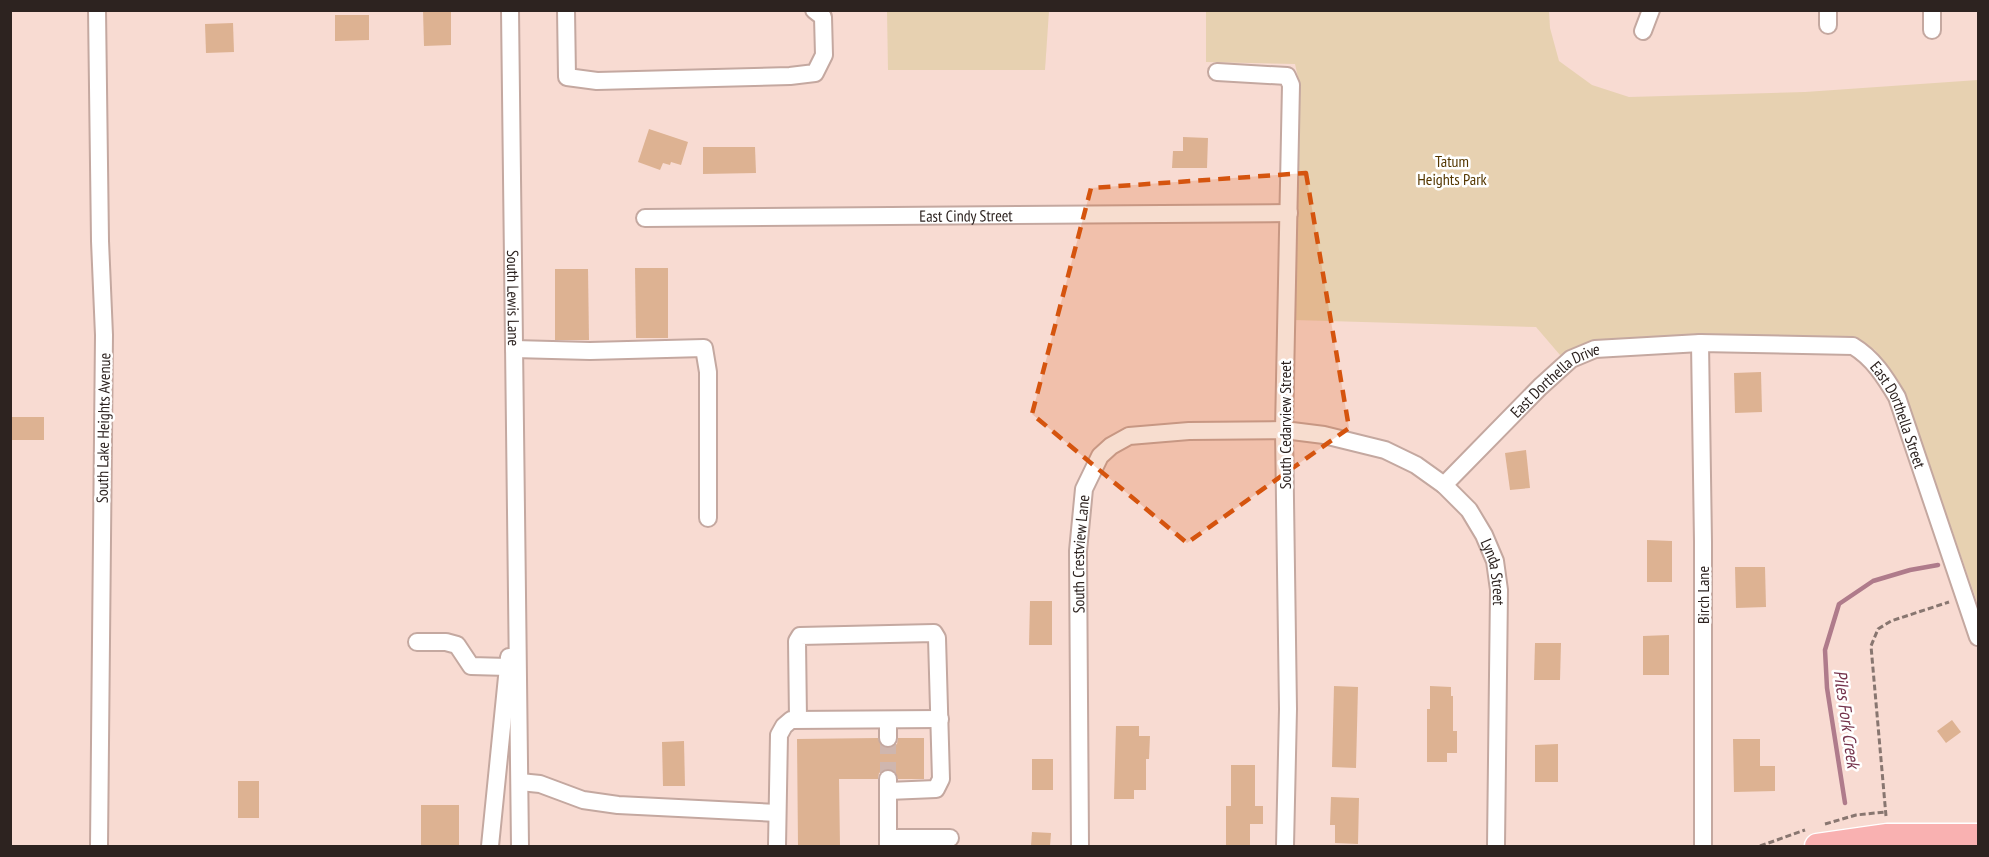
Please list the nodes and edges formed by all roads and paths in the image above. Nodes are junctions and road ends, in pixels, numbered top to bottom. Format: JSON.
{"nodes":[{"id":1,"x":97,"y":10,"type":"edge"},
{"id":2,"x":510,"y":10,"type":"edge"},
{"id":3,"x":566,"y":10,"type":"edge"},
{"id":4,"x":814,"y":10,"type":"edge"},
{"id":5,"x":1651,"y":10,"type":"edge"},
{"id":6,"x":1932,"y":10,"type":"edge"},
{"id":7,"x":1932,"y":30,"type":"dead end"},
{"id":8,"x":1643,"y":31,"type":"dead end"},
{"id":9,"x":1216,"y":72,"type":"dead end"},
{"id":10,"x":1289,"y":213,"type":"junction"},
{"id":11,"x":645,"y":218,"type":"dead end"},
{"id":12,"x":1700,"y":343,"type":"junction"},
{"id":13,"x":514,"y":349,"type":"junction"},
{"id":14,"x":1284,"y":430,"type":"junction"},
{"id":15,"x":1444,"y":485,"type":"junction"},
{"id":16,"x":708,"y":518,"type":"dead end"},
{"id":17,"x":517,"y":585,"type":"junction"},
{"id":18,"x":1965,"y":597,"type":"junction"},
{"id":19,"x":1978,"y":637,"type":"edge"},
{"id":20,"x":417,"y":642,"type":"dead end"},
{"id":21,"x":508,"y":667,"type":"junction"},
{"id":22,"x":798,"y":719,"type":"junction"},
{"id":23,"x":940,"y":719,"type":"junction"},
{"id":24,"x":888,"y":720,"type":"junction"},
{"id":25,"x":888,"y":738,"type":"tunnel mouth"},
{"id":26,"x":520,"y":782,"type":"junction"},
{"id":27,"x":1885,"y":812,"type":"dead end"},
{"id":28,"x":777,"y":813,"type":"junction"},
{"id":29,"x":1978,"y":836,"type":"edge"},
{"id":30,"x":950,"y":838,"type":"dead end"},
{"id":31,"x":888,"y":842,"type":"edge"},
{"id":32,"x":99,"y":846,"type":"edge"},
{"id":33,"x":490,"y":846,"type":"edge"},
{"id":34,"x":520,"y":846,"type":"edge"},
{"id":35,"x":777,"y":846,"type":"edge"},
{"id":36,"x":1080,"y":846,"type":"edge"},
{"id":37,"x":1285,"y":846,"type":"edge"},
{"id":38,"x":1496,"y":846,"type":"edge"},
{"id":39,"x":1703,"y":846,"type":"edge"},
{"id":40,"x":1817,"y":846,"type":"edge"}],
"edges":[{"from":1,"to":32,"type":"street","name":"South Lake Heights Avenue"},
{"from":2,"to":13,"type":"street","name":"South Lewis Lane"},
{"from":3,"to":4,"type":"street"},
{"from":5,"to":8,"type":"street"},
{"from":6,"to":7,"type":"street"},
{"from":9,"to":10,"type":"street","name":"South Cedarview Street"},
{"from":10,"to":11,"type":"street","name":"East Cindy Street"},
{"from":10,"to":14,"type":"street","name":"South Cedarview Street"},
{"from":12,"to":15,"type":"street","name":"East Dorthella Drive"},
{"from":12,"to":18,"type":"street","name":"East Dorthella Street"},
{"from":12,"to":39,"type":"street","name":"Birch Lane"},
{"from":13,"to":16,"type":"street"},
{"from":13,"to":17,"type":"street","name":"South Lewis Lane"},
{"from":14,"to":15,"type":"street","name":"Lynda Street"},
{"from":14,"to":36,"type":"street","name":"South Crestview Lane"},
{"from":14,"to":37,"type":"street","name":"South Cedarview Street"},
{"from":15,"to":38,"type":"street","name":"Lynda Street"},
{"from":17,"to":21,"type":"street","name":"South Lewis Lane"},
{"from":17,"to":26,"type":"street","name":"South Lewis Lane"},
{"from":18,"to":19,"type":"street","name":"East Dorthella Street"},
{"from":18,"to":27,"type":"path"},
{"from":20,"to":21,"type":"street"},
{"from":21,"to":33,"type":"street","name":"South Lewis Lane"},
{"from":22,"to":23,"type":"street"},
{"from":22,"to":24,"type":"street"},
{"from":22,"to":28,"type":"street"},
{"from":23,"to":24,"type":"street"},
{"from":23,"to":31,"type":"street"},
{"from":24,"to":25,"type":"street"},
{"from":26,"to":28,"type":"street"},
{"from":26,"to":34,"type":"street","name":"South Lewis Lane"},
{"from":28,"to":35,"type":"street"},
{"from":29,"to":40,"type":"highway"},
{"from":30,"to":31,"type":"street"}]}
